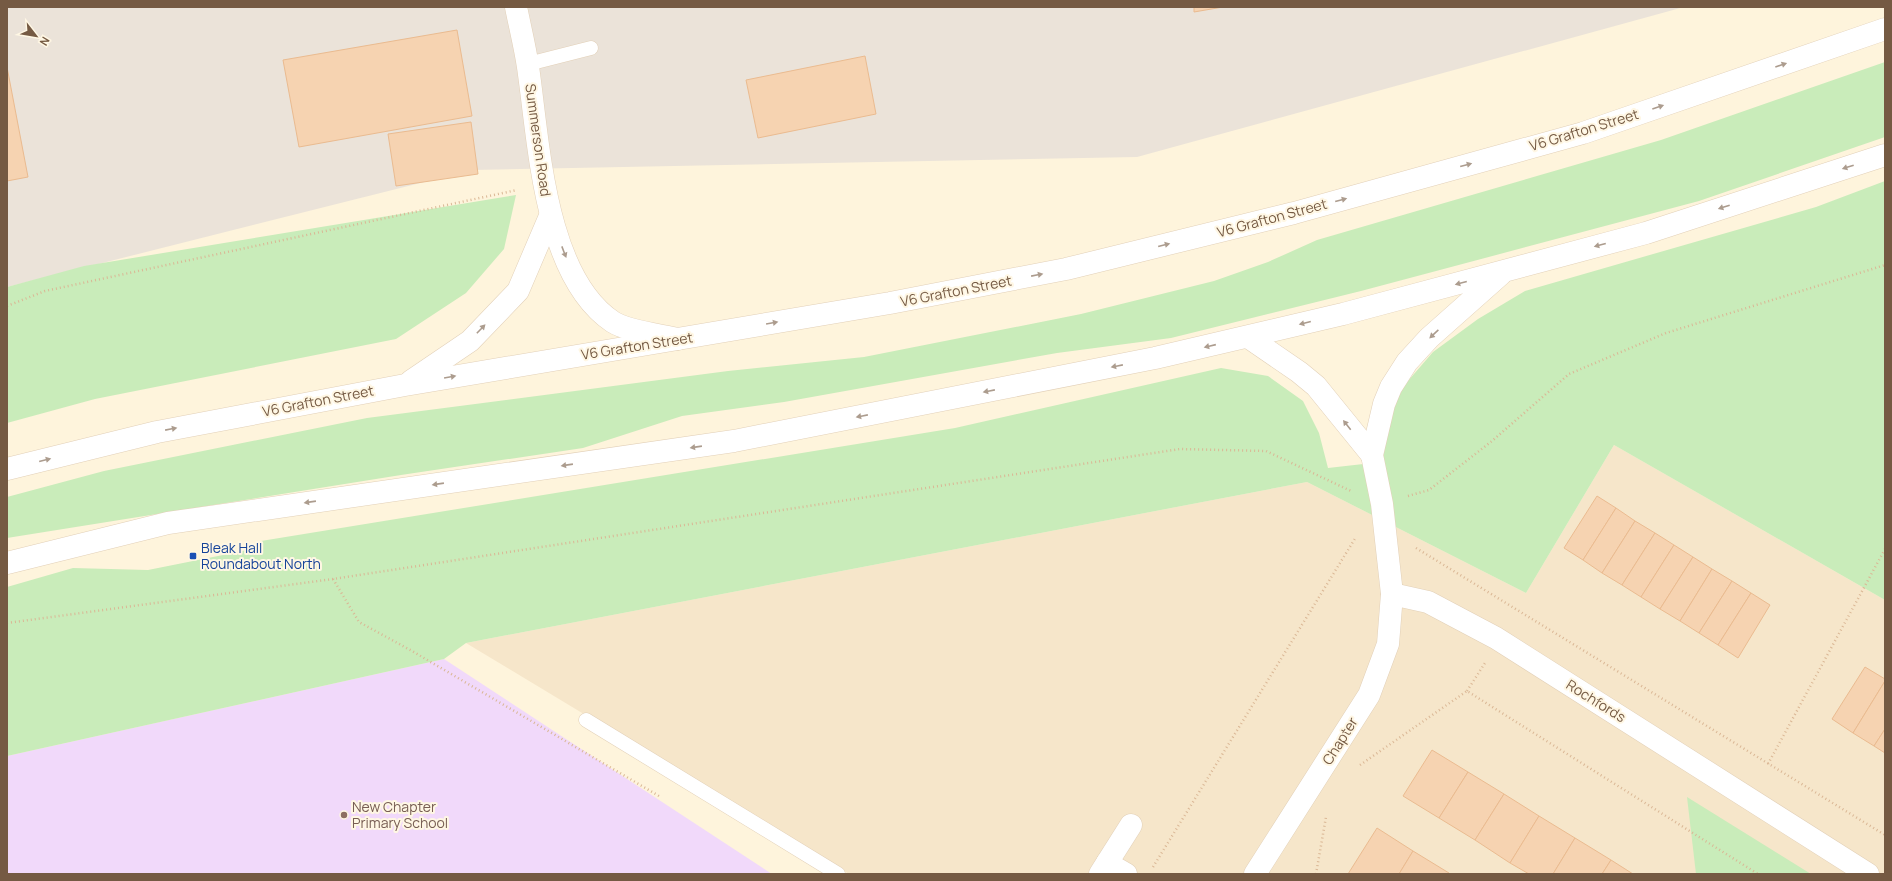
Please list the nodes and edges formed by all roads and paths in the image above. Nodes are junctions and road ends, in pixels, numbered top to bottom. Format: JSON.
{"nodes":[{"id":1,"x":516,"y":7,"type":"edge"},
{"id":2,"x":1885,"y":29,"type":"edge"},
{"id":3,"x":591,"y":48,"type":"dead end"},
{"id":4,"x":528,"y":64,"type":"junction"},
{"id":5,"x":1885,"y":155,"type":"edge"},
{"id":6,"x":544,"y":184,"type":"junction"},
{"id":7,"x":550,"y":216,"type":"junction"},
{"id":8,"x":1885,"y":265,"type":"edge"},
{"id":9,"x":1505,"y":271,"type":"junction"},
{"id":10,"x":7,"y":306,"type":"edge"},
{"id":11,"x":1248,"y":337,"type":"junction"},
{"id":12,"x":678,"y":339,"type":"junction"},
{"id":13,"x":405,"y":385,"type":"junction"},
{"id":14,"x":1372,"y":454,"type":"junction"},
{"id":15,"x":7,"y":469,"type":"edge"},
{"id":16,"x":1382,"y":504,"type":"junction"},
{"id":17,"x":1384,"y":529,"type":"junction"},
{"id":18,"x":1885,"y":549,"type":"edge"},
{"id":19,"x":7,"y":563,"type":"edge"},
{"id":20,"x":332,"y":579,"type":"junction"},
{"id":21,"x":1392,"y":594,"type":"junction"},
{"id":22,"x":7,"y":623,"type":"edge"},
{"id":23,"x":586,"y":720,"type":"dead end"},
{"id":24,"x":1768,"y":764,"type":"junction"},
{"id":25,"x":1358,"y":766,"type":"dead end"},
{"id":26,"x":662,"y":797,"type":"dead end"},
{"id":27,"x":1327,"y":814,"type":"dead end"},
{"id":28,"x":1131,"y":825,"type":"dead end"},
{"id":29,"x":1885,"y":835,"type":"edge"},
{"id":30,"x":1111,"y":870,"type":"edge"},
{"id":31,"x":838,"y":874,"type":"edge"},
{"id":32,"x":1149,"y":874,"type":"edge"},
{"id":33,"x":1255,"y":874,"type":"edge"},
{"id":34,"x":1316,"y":874,"type":"edge"},
{"id":35,"x":1758,"y":874,"type":"edge"},
{"id":36,"x":1868,"y":874,"type":"edge"}],
"edges":[{"from":1,"to":4,"type":"street","name":"Summerson Road"},
{"from":12,"to":2,"type":"street","name":"V6 Grafton Street","one_way":true},
{"from":3,"to":4,"type":"lane","name":"Summerson Road"},
{"from":4,"to":6,"type":"street","name":"Summerson Road"},
{"from":5,"to":9,"type":"street","one_way":true},
{"from":6,"to":7,"type":"street","name":"Summerson Road"},
{"from":6,"to":10,"type":"path"},
{"from":7,"to":12,"type":"street","name":"Summerson Road","one_way":true},
{"from":13,"to":7,"type":"street","one_way":true},
{"from":8,"to":16,"type":"path"},
{"from":9,"to":11,"type":"street","one_way":true},
{"from":9,"to":14,"type":"street","one_way":true},
{"from":14,"to":11,"type":"street","one_way":true},
{"from":11,"to":19,"type":"street","one_way":true},
{"from":13,"to":12,"type":"street","name":"V6 Grafton Street","one_way":true},
{"from":15,"to":13,"type":"street","name":"V6 Grafton Street","one_way":true},
{"from":14,"to":16,"type":"street"},
{"from":16,"to":17,"type":"street"},
{"from":16,"to":20,"type":"path"},
{"from":16,"to":32,"type":"path"},
{"from":17,"to":21,"type":"street"},
{"from":17,"to":24,"type":"path"},
{"from":18,"to":24,"type":"path"},
{"from":20,"to":22,"type":"path"},
{"from":20,"to":26,"type":"path"},
{"from":21,"to":33,"type":"street","name":"Chapter"},
{"from":21,"to":36,"type":"street","name":"Rochfords"},
{"from":23,"to":31,"type":"lane"},
{"from":24,"to":29,"type":"path"},
{"from":25,"to":35,"type":"path"},
{"from":27,"to":34,"type":"path"},
{"from":28,"to":30,"type":"street"}]}
